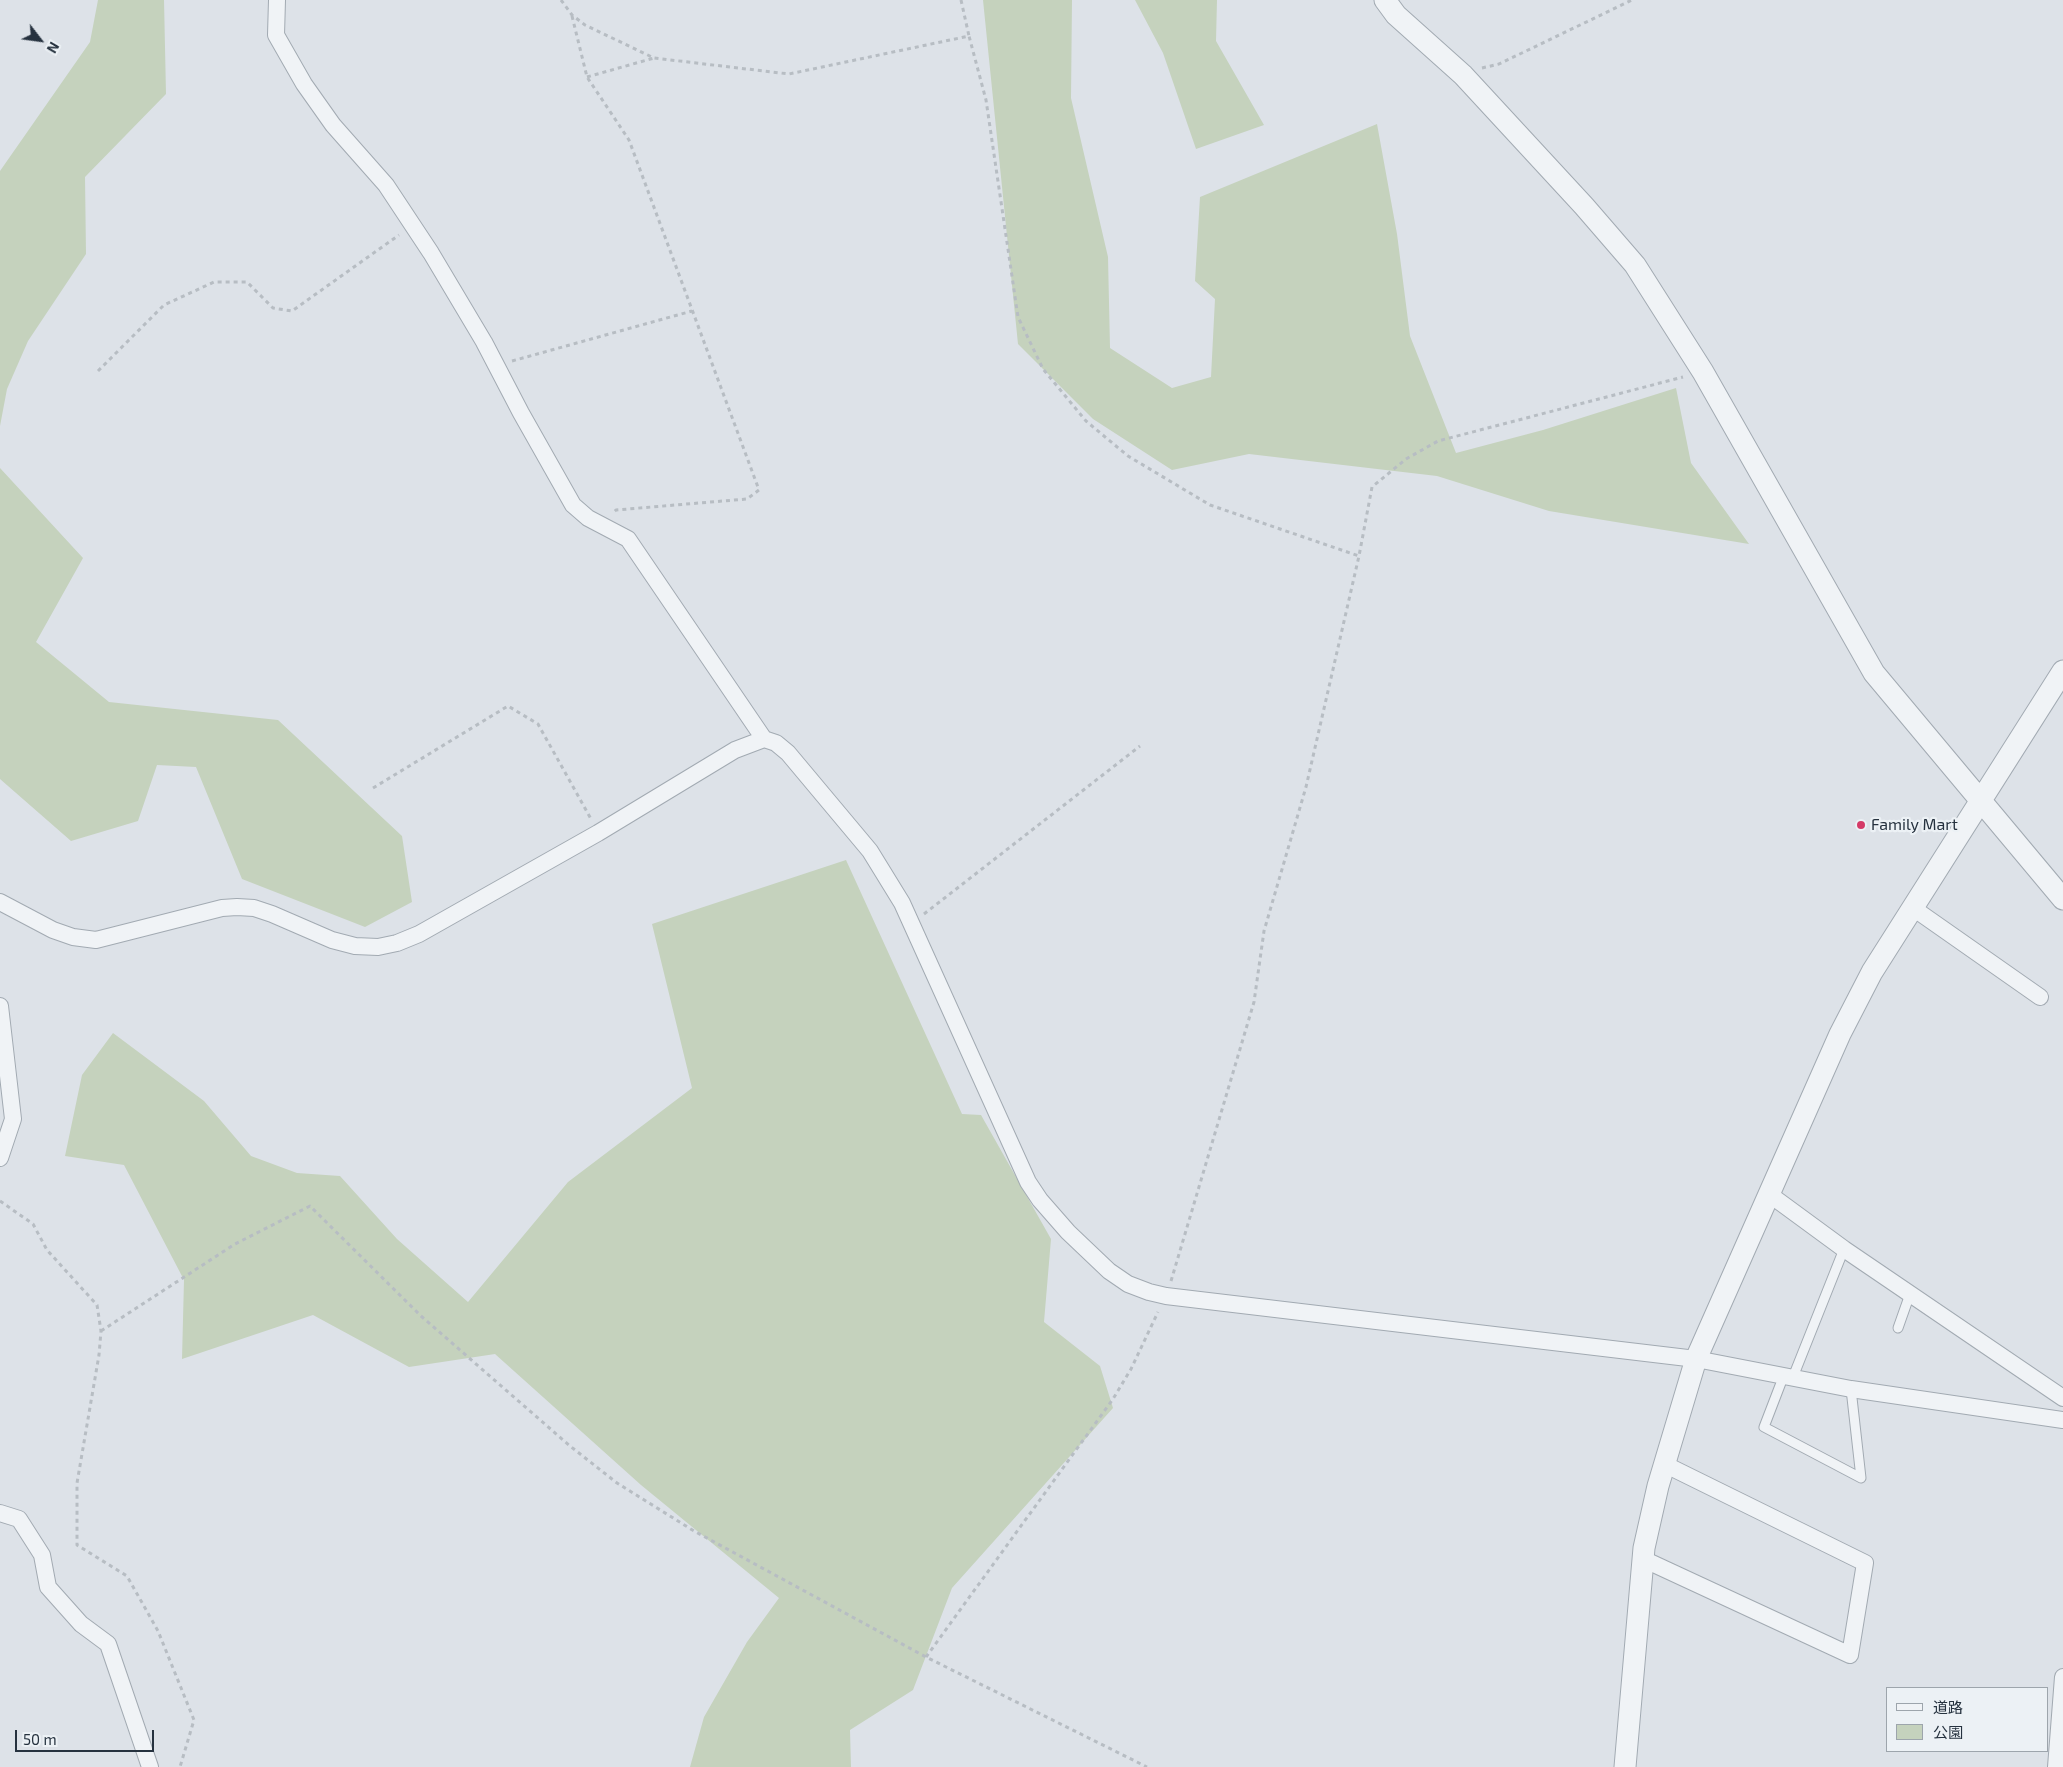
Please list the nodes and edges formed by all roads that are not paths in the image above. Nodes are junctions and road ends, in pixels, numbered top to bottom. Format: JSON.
{"nodes":[{"id":1,"x":277,"y":0,"type":"edge"},
{"id":2,"x":1385,"y":0,"type":"edge"},
{"id":3,"x":2063,"y":671,"type":"edge"},
{"id":4,"x":764,"y":739,"type":"junction"},
{"id":5,"x":1981,"y":801,"type":"junction"},
{"id":6,"x":2063,"y":899,"type":"edge"},
{"id":7,"x":0,"y":902,"type":"edge"},
{"id":8,"x":1913,"y":908,"type":"junction"},
{"id":9,"x":2040,"y":997,"type":"dead end"},
{"id":10,"x":0,"y":1006,"type":"edge"},
{"id":11,"x":0,"y":1158,"type":"edge"},
{"id":12,"x":1769,"y":1194,"type":"junction"},
{"id":13,"x":1844,"y":1249,"type":"junction"},
{"id":14,"x":1910,"y":1294,"type":"junction"},
{"id":15,"x":1898,"y":1328,"type":"dead end"},
{"id":16,"x":1696,"y":1359,"type":"junction"},
{"id":17,"x":1788,"y":1376,"type":"junction"},
{"id":18,"x":1851,"y":1390,"type":"junction"},
{"id":19,"x":2063,"y":1398,"type":"edge"},
{"id":20,"x":2063,"y":1420,"type":"edge"},
{"id":21,"x":1664,"y":1464,"type":"junction"},
{"id":22,"x":0,"y":1513,"type":"edge"},
{"id":23,"x":1643,"y":1559,"type":"junction"},
{"id":24,"x":2063,"y":1676,"type":"edge"},
{"id":25,"x":2059,"y":1756,"type":"edge"},
{"id":26,"x":150,"y":1767,"type":"edge"},
{"id":27,"x":1625,"y":1767,"type":"edge"}],
"edges":[{"from":1,"to":4,"type":"street"},
{"from":2,"to":5,"type":"street"},
{"from":3,"to":5,"type":"street"},
{"from":4,"to":7,"type":"street"},
{"from":4,"to":16,"type":"street"},
{"from":5,"to":6,"type":"street"},
{"from":5,"to":8,"type":"street"},
{"from":8,"to":9,"type":"street"},
{"from":8,"to":12,"type":"street"},
{"from":10,"to":11,"type":"street"},
{"from":12,"to":13,"type":"street"},
{"from":12,"to":16,"type":"street"},
{"from":13,"to":14,"type":"street"},
{"from":13,"to":17,"type":"lane"},
{"from":14,"to":15,"type":"lane"},
{"from":14,"to":19,"type":"street"},
{"from":16,"to":17,"type":"street"},
{"from":16,"to":21,"type":"street"},
{"from":17,"to":18,"type":"street"},
{"from":17,"to":18,"type":"lane"},
{"from":18,"to":20,"type":"street"},
{"from":21,"to":23,"type":"street"},
{"from":21,"to":23,"type":"street"},
{"from":22,"to":26,"type":"street"},
{"from":23,"to":27,"type":"street"},
{"from":24,"to":25,"type":"street"}]}
